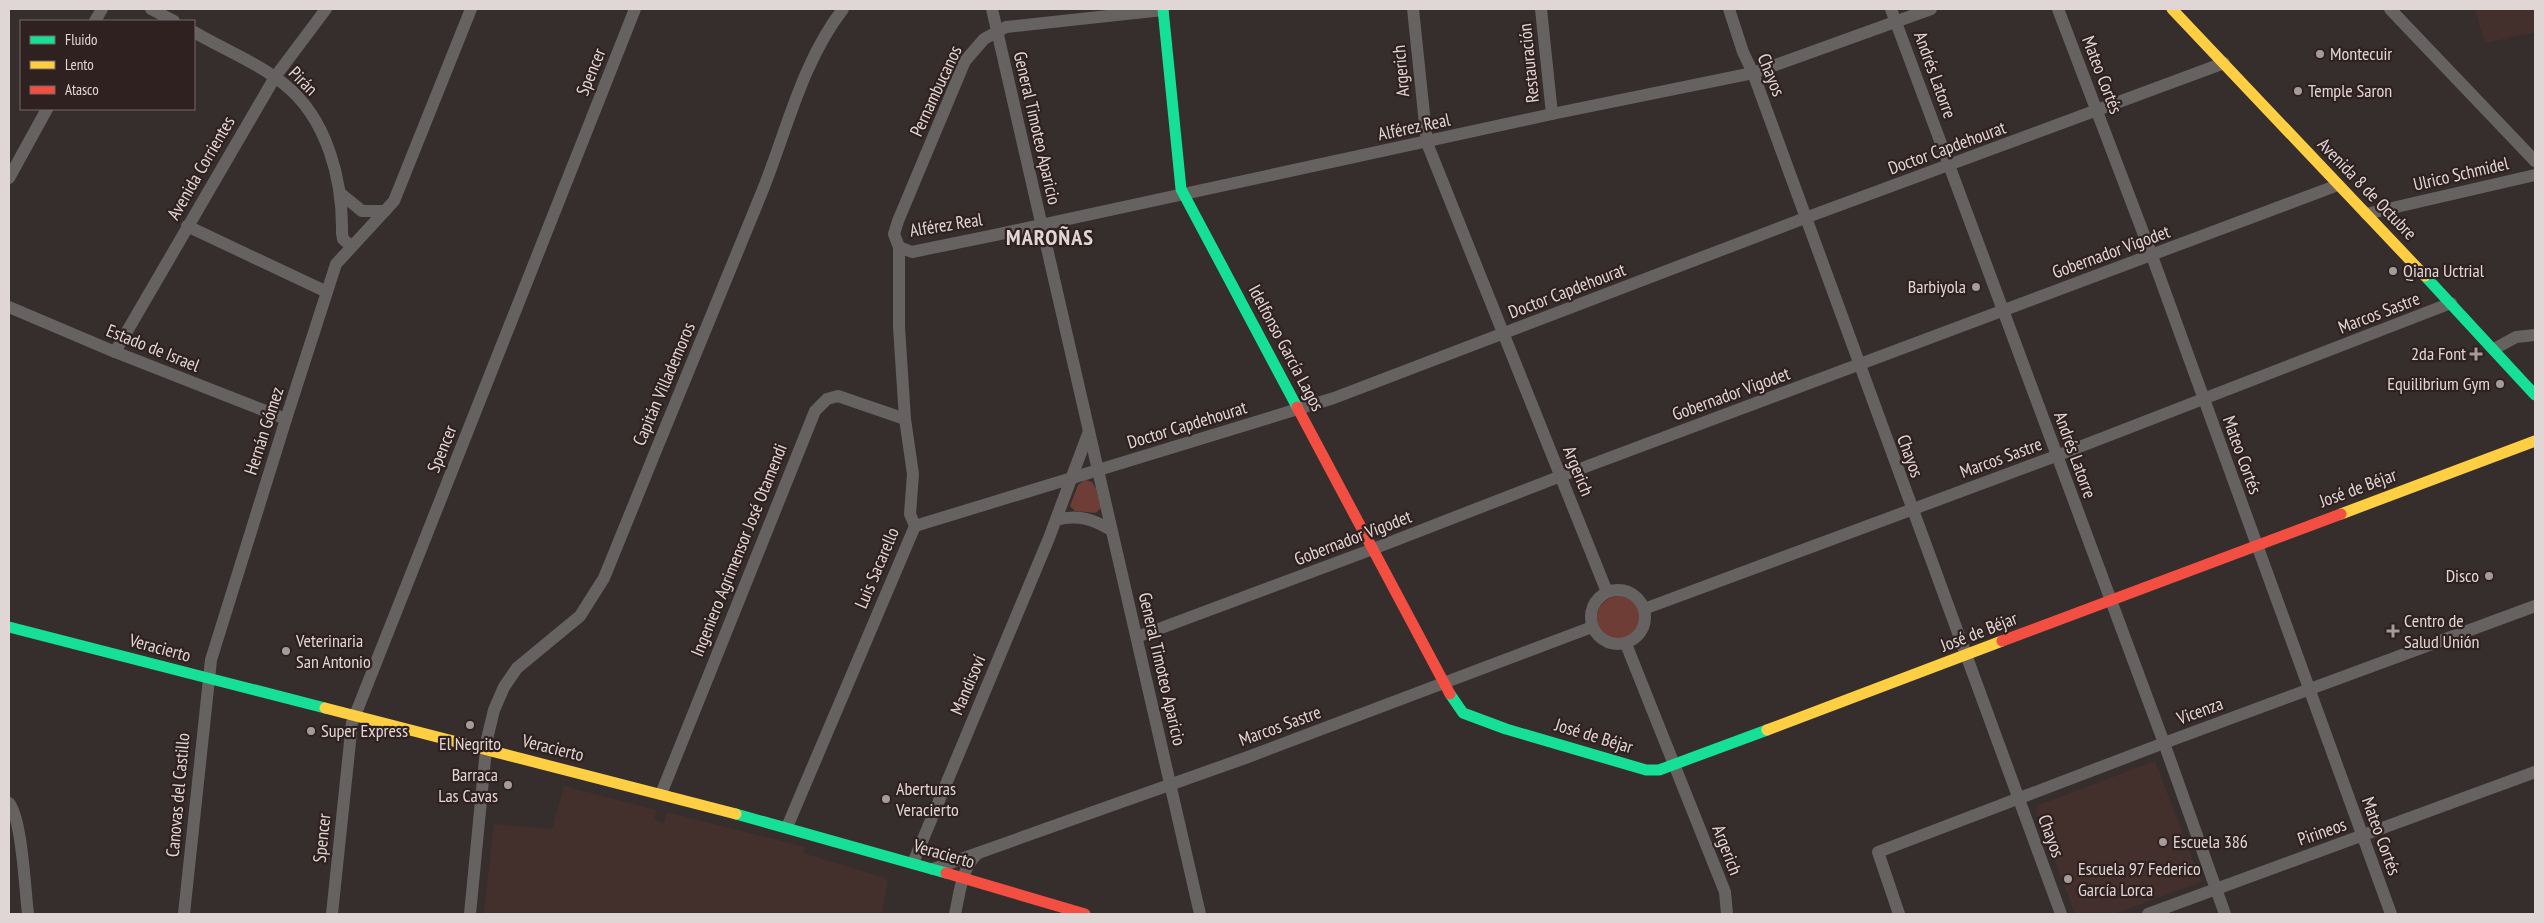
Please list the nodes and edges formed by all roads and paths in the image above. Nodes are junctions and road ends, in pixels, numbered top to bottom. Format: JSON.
{"nodes":[{"id":1,"x":102,"y":9,"type":"edge"},
{"id":2,"x":151,"y":9,"type":"edge"},
{"id":3,"x":326,"y":9,"type":"edge"},
{"id":4,"x":471,"y":9,"type":"edge"},
{"id":5,"x":635,"y":9,"type":"edge"},
{"id":6,"x":844,"y":9,"type":"edge"},
{"id":7,"x":992,"y":9,"type":"edge"},
{"id":8,"x":1163,"y":9,"type":"edge"},
{"id":9,"x":1413,"y":9,"type":"edge"},
{"id":10,"x":1541,"y":9,"type":"edge"},
{"id":11,"x":1730,"y":9,"type":"edge"},
{"id":12,"x":1891,"y":9,"type":"edge"},
{"id":13,"x":1931,"y":9,"type":"edge"},
{"id":14,"x":2058,"y":9,"type":"edge"},
{"id":15,"x":2172,"y":9,"type":"edge"},
{"id":16,"x":2390,"y":9,"type":"edge"},
{"id":17,"x":96,"y":20,"type":"edge"},
{"id":18,"x":172,"y":20,"type":"edge"},
{"id":19,"x":1896,"y":22,"type":"junction"},
{"id":20,"x":997,"y":31,"type":"junction"},
{"id":21,"x":195,"y":33,"type":"edge"},
{"id":22,"x":2224,"y":63,"type":"junction"},
{"id":23,"x":1753,"y":73,"type":"junction"},
{"id":24,"x":275,"y":77,"type":"junction"},
{"id":25,"x":46,"y":110,"type":"edge"},
{"id":26,"x":2097,"y":111,"type":"junction"},
{"id":27,"x":1552,"y":114,"type":"junction"},
{"id":28,"x":1427,"y":143,"type":"junction"},
{"id":29,"x":2535,"y":161,"type":"edge"},
{"id":30,"x":1950,"y":166,"type":"junction"},
{"id":31,"x":2535,"y":175,"type":"edge"},
{"id":32,"x":9,"y":178,"type":"edge"},
{"id":33,"x":2338,"y":185,"type":"junction"},
{"id":34,"x":341,"y":194,"type":"junction"},
{"id":35,"x":1183,"y":194,"type":"junction"},
{"id":36,"x":385,"y":211,"type":"junction"},
{"id":37,"x":2366,"y":214,"type":"junction"},
{"id":38,"x":1805,"y":218,"type":"junction"},
{"id":39,"x":1041,"y":225,"type":"junction"},
{"id":40,"x":187,"y":226,"type":"junction"},
{"id":41,"x":351,"y":246,"type":"junction"},
{"id":42,"x":899,"y":247,"type":"junction"},
{"id":43,"x":2152,"y":256,"type":"junction"},
{"id":44,"x":327,"y":292,"type":"junction"},
{"id":45,"x":2451,"y":303,"type":"junction"},
{"id":46,"x":9,"y":308,"type":"edge"},
{"id":47,"x":2004,"y":310,"type":"junction"},
{"id":48,"x":1505,"y":334,"type":"junction"},
{"id":49,"x":2535,"y":335,"type":"edge"},
{"id":50,"x":2494,"y":349,"type":"junction"},
{"id":51,"x":115,"y":352,"type":"junction"},
{"id":52,"x":1859,"y":365,"type":"junction"},
{"id":53,"x":2535,"y":395,"type":"edge"},
{"id":54,"x":2204,"y":400,"type":"junction"},
{"id":55,"x":1300,"y":409,"type":"junction"},
{"id":56,"x":286,"y":419,"type":"junction"},
{"id":57,"x":905,"y":419,"type":"junction"},
{"id":58,"x":1089,"y":431,"type":"junction"},
{"id":59,"x":2535,"y":442,"type":"edge"},
{"id":60,"x":2056,"y":456,"type":"junction"},
{"id":61,"x":1098,"y":470,"type":"junction"},
{"id":62,"x":1561,"y":476,"type":"junction"},
{"id":63,"x":1071,"y":478,"type":"junction"},
{"id":64,"x":1912,"y":510,"type":"junction"},
{"id":65,"x":1056,"y":520,"type":"junction"},
{"id":66,"x":915,"y":526,"type":"junction"},
{"id":67,"x":1111,"y":530,"type":"junction"},
{"id":68,"x":2256,"y":544,"type":"junction"},
{"id":69,"x":1373,"y":549,"type":"junction"},
{"id":70,"x":1607,"y":592,"type":"junction"},
{"id":71,"x":2111,"y":600,"type":"junction"},
{"id":72,"x":2535,"y":606,"type":"edge"},
{"id":73,"x":1644,"y":609,"type":"junction"},
{"id":74,"x":9,"y":627,"type":"edge"},
{"id":75,"x":1592,"y":628,"type":"junction"},
{"id":76,"x":1137,"y":637,"type":"junction"},
{"id":77,"x":1626,"y":644,"type":"junction"},
{"id":78,"x":1966,"y":656,"type":"junction"},
{"id":79,"x":207,"y":678,"type":"junction"},
{"id":80,"x":1445,"y":683,"type":"junction"},
{"id":81,"x":2309,"y":690,"type":"junction"},
{"id":82,"x":355,"y":716,"type":"junction"},
{"id":83,"x":2164,"y":743,"type":"junction"},
{"id":84,"x":486,"y":749,"type":"junction"},
{"id":85,"x":1675,"y":763,"type":"junction"},
{"id":86,"x":2535,"y":772,"type":"edge"},
{"id":87,"x":1171,"y":784,"type":"junction"},
{"id":88,"x":660,"y":794,"type":"junction"},
{"id":89,"x":2019,"y":798,"type":"junction"},
{"id":90,"x":9,"y":803,"type":"edge"},
{"id":91,"x":787,"y":827,"type":"junction"},
{"id":92,"x":2363,"y":837,"type":"junction"},
{"id":93,"x":978,"y":852,"type":"junction"},
{"id":94,"x":913,"y":863,"type":"junction"},
{"id":95,"x":933,"y":869,"type":"junction"},
{"id":96,"x":962,"y":878,"type":"junction"},
{"id":97,"x":2215,"y":888,"type":"junction"},
{"id":98,"x":28,"y":914,"type":"edge"},
{"id":99,"x":184,"y":914,"type":"edge"},
{"id":100,"x":332,"y":914,"type":"edge"},
{"id":101,"x":470,"y":914,"type":"edge"},
{"id":102,"x":955,"y":914,"type":"edge"},
{"id":103,"x":1084,"y":914,"type":"edge"},
{"id":104,"x":1200,"y":914,"type":"edge"},
{"id":105,"x":1727,"y":914,"type":"edge"},
{"id":106,"x":1899,"y":914,"type":"edge"},
{"id":107,"x":2061,"y":914,"type":"edge"},
{"id":108,"x":2148,"y":914,"type":"edge"},
{"id":109,"x":2225,"y":914,"type":"edge"},
{"id":110,"x":2391,"y":914,"type":"edge"}],
"edges":[{"from":1,"to":17,"type":"street"},
{"from":2,"to":18,"type":"street"},
{"from":3,"to":24,"type":"street","name":"Avenida Corrientes"},
{"from":4,"to":36,"type":"street","name":"Hernán Gómez"},
{"from":5,"to":82,"type":"street","name":"Spencer"},
{"from":6,"to":84,"type":"street","name":"Capitán Villademoros"},
{"from":7,"to":20,"type":"street","name":"General Timoteo Aparicio"},
{"from":8,"to":20,"type":"street","name":"Pernambucanos"},
{"from":8,"to":35,"type":"street","name":"Idelfonso García Lagos"},
{"from":9,"to":28,"type":"street","name":"Argerich"},
{"from":10,"to":27,"type":"street","name":"Restauración"},
{"from":11,"to":23,"type":"street","name":"Chayos"},
{"from":12,"to":19,"type":"street","name":"Andrés Latorre"},
{"from":13,"to":19,"type":"street","name":"Alférez Real"},
{"from":14,"to":26,"type":"street","name":"Mateo Cortés"},
{"from":15,"to":22,"type":"street","name":"Avenida 8 de Octubre"},
{"from":16,"to":29,"type":"street"},
{"from":19,"to":23,"type":"street","name":"Alférez Real"},
{"from":19,"to":30,"type":"street","name":"Andrés Latorre"},
{"from":20,"to":39,"type":"street","name":"General Timoteo Aparicio"},
{"from":20,"to":42,"type":"street","name":"Pernambucanos"},
{"from":21,"to":24,"type":"street","name":"Pirán"},
{"from":22,"to":26,"type":"street","name":"Doctor Capdehourat"},
{"from":22,"to":33,"type":"street","name":"Avenida 8 de Octubre"},
{"from":23,"to":27,"type":"street","name":"Alférez Real"},
{"from":23,"to":38,"type":"street","name":"Chayos"},
{"from":24,"to":34,"type":"street","name":"Pirán"},
{"from":24,"to":40,"type":"street","name":"Avenida Corrientes"},
{"from":25,"to":32,"type":"street"},
{"from":26,"to":30,"type":"street","name":"Doctor Capdehourat"},
{"from":26,"to":43,"type":"street","name":"Mateo Cortés"},
{"from":27,"to":28,"type":"street","name":"Alférez Real"},
{"from":28,"to":35,"type":"street","name":"Alférez Real"},
{"from":28,"to":48,"type":"street","name":"Argerich"},
{"from":30,"to":38,"type":"street","name":"Doctor Capdehourat"},
{"from":30,"to":47,"type":"street","name":"Andrés Latorre"},
{"from":31,"to":37,"type":"street","name":"Ulrico Schmidel"},
{"from":33,"to":37,"type":"street","name":"Avenida 8 de Octubre"},
{"from":33,"to":43,"type":"street","name":"Gobernador Vigodet"},
{"from":34,"to":36,"type":"street"},
{"from":34,"to":41,"type":"street","name":"Pirán"},
{"from":35,"to":39,"type":"street","name":"Alférez Real"},
{"from":35,"to":55,"type":"street","name":"Idelfonso García Lagos"},
{"from":36,"to":41,"type":"street","name":"Hernán Gómez"},
{"from":37,"to":45,"type":"street","name":"Avenida 8 de Octubre"},
{"from":38,"to":48,"type":"street","name":"Doctor Capdehourat"},
{"from":38,"to":52,"type":"street","name":"Chayos"},
{"from":39,"to":42,"type":"street","name":"Alférez Real"},
{"from":39,"to":58,"type":"street","name":"General Timoteo Aparicio"},
{"from":40,"to":44,"type":"street"},
{"from":40,"to":51,"type":"street","name":"Avenida Corrientes"},
{"from":41,"to":44,"type":"street","name":"Hernán Gómez"},
{"from":42,"to":57,"type":"street","name":"Luis Sacarello"},
{"from":43,"to":47,"type":"street","name":"Gobernador Vigodet"},
{"from":43,"to":54,"type":"street","name":"Mateo Cortés"},
{"from":44,"to":56,"type":"street","name":"Hernán Gómez"},
{"from":45,"to":50,"type":"street","name":"Avenida 8 de Octubre"},
{"from":45,"to":54,"type":"street","name":"Marcos Sastre"},
{"from":46,"to":51,"type":"street","name":"Estado de Israel"},
{"from":47,"to":52,"type":"street","name":"Gobernador Vigodet"},
{"from":47,"to":60,"type":"street","name":"Andrés Latorre"},
{"from":48,"to":55,"type":"street","name":"Doctor Capdehourat"},
{"from":48,"to":62,"type":"street","name":"Argerich"},
{"from":49,"to":50,"type":"street"},
{"from":50,"to":53,"type":"street","name":"Avenida 8 de Octubre"},
{"from":51,"to":56,"type":"street","name":"Estado de Israel"},
{"from":52,"to":62,"type":"street","name":"Gobernador Vigodet"},
{"from":52,"to":64,"type":"street","name":"Chayos"},
{"from":54,"to":60,"type":"street","name":"Marcos Sastre"},
{"from":54,"to":68,"type":"street","name":"Mateo Cortés"},
{"from":55,"to":61,"type":"street","name":"Doctor Capdehourat"},
{"from":55,"to":69,"type":"street","name":"Idelfonso García Lagos"},
{"from":56,"to":79,"type":"street","name":"Hernán Gómez"},
{"from":57,"to":66,"type":"street","name":"Luis Sacarello"},
{"from":57,"to":88,"type":"street","name":"Ingeniero Agrimensor José Otamendi"},
{"from":58,"to":61,"type":"street","name":"General Timoteo Aparicio"},
{"from":58,"to":63,"type":"street"},
{"from":59,"to":68,"type":"street","name":"José de Béjar"},
{"from":60,"to":64,"type":"street","name":"Marcos Sastre"},
{"from":60,"to":71,"type":"street","name":"Andrés Latorre"},
{"from":61,"to":63,"type":"street","name":"Doctor Capdehourat"},
{"from":61,"to":67,"type":"street","name":"General Timoteo Aparicio"},
{"from":62,"to":69,"type":"street","name":"Gobernador Vigodet"},
{"from":62,"to":70,"type":"street","name":"Argerich"},
{"from":63,"to":65,"type":"street","name":"Mandisoví"},
{"from":63,"to":66,"type":"street","name":"Doctor Capdehourat"},
{"from":64,"to":73,"type":"street","name":"Marcos Sastre"},
{"from":64,"to":78,"type":"street","name":"Chayos"},
{"from":65,"to":67,"type":"street"},
{"from":65,"to":94,"type":"street","name":"Mandisoví"},
{"from":66,"to":91,"type":"street","name":"Luis Sacarello"},
{"from":67,"to":76,"type":"street","name":"General Timoteo Aparicio"},
{"from":68,"to":71,"type":"street","name":"José de Béjar"},
{"from":68,"to":81,"type":"street","name":"Mateo Cortés"},
{"from":69,"to":76,"type":"street","name":"Gobernador Vigodet"},
{"from":69,"to":80,"type":"street","name":"Idelfonso García Lagos"},
{"from":70,"to":73,"type":"street"},
{"from":70,"to":75,"type":"street"},
{"from":71,"to":78,"type":"street","name":"José de Béjar"},
{"from":71,"to":83,"type":"street","name":"Andrés Latorre"},
{"from":72,"to":81,"type":"street","name":"Vicenza"},
{"from":73,"to":77,"type":"street"},
{"from":74,"to":79,"type":"street","name":"Veracierto"},
{"from":75,"to":77,"type":"street"},
{"from":75,"to":80,"type":"street","name":"Marcos Sastre"},
{"from":76,"to":87,"type":"street","name":"General Timoteo Aparicio"},
{"from":77,"to":85,"type":"street","name":"Argerich"},
{"from":78,"to":85,"type":"street","name":"José de Béjar"},
{"from":78,"to":89,"type":"street","name":"Chayos"},
{"from":79,"to":82,"type":"street","name":"Veracierto"},
{"from":79,"to":99,"type":"street","name":"Canovas del Castillo"},
{"from":80,"to":85,"type":"street","name":"José de Béjar"},
{"from":80,"to":87,"type":"street","name":"Marcos Sastre"},
{"from":81,"to":83,"type":"street","name":"Vicenza"},
{"from":81,"to":92,"type":"street","name":"Mateo Cortés"},
{"from":82,"to":84,"type":"street","name":"Veracierto"},
{"from":82,"to":100,"type":"street","name":"Spencer"},
{"from":83,"to":89,"type":"street","name":"Vicenza"},
{"from":83,"to":97,"type":"street","name":"Andrés Latorre"},
{"from":84,"to":88,"type":"street","name":"Veracierto"},
{"from":84,"to":101,"type":"street","name":"Capitán Villademoros"},
{"from":85,"to":105,"type":"street","name":"Argerich"},
{"from":86,"to":92,"type":"street","name":"Pirineos"},
{"from":87,"to":93,"type":"street","name":"Marcos Sastre"},
{"from":87,"to":104,"type":"street","name":"General Timoteo Aparicio"},
{"from":88,"to":91,"type":"street","name":"Veracierto"},
{"from":89,"to":106,"type":"street","name":"Vicenza"},
{"from":89,"to":107,"type":"street","name":"Chayos"},
{"from":90,"to":98,"type":"street"},
{"from":91,"to":94,"type":"street","name":"Veracierto"},
{"from":92,"to":97,"type":"street","name":"Pirineos"},
{"from":92,"to":110,"type":"street","name":"Mateo Cortés"},
{"from":93,"to":95,"type":"street","name":"Marcos Sastre"},
{"from":93,"to":96,"type":"street"},
{"from":94,"to":95,"type":"street","name":"Veracierto"},
{"from":95,"to":96,"type":"street","name":"Veracierto"},
{"from":96,"to":102,"type":"street"},
{"from":96,"to":103,"type":"street","name":"Veracierto"},
{"from":97,"to":108,"type":"street","name":"Pirineos"},
{"from":97,"to":109,"type":"street","name":"Andrés Latorre"}]}
